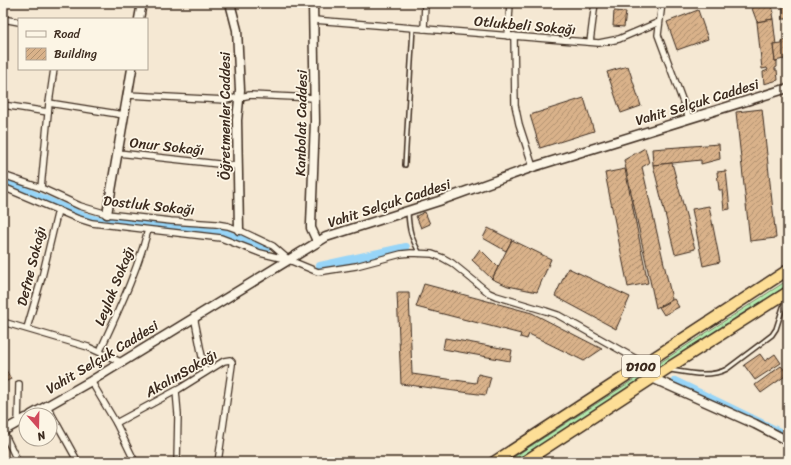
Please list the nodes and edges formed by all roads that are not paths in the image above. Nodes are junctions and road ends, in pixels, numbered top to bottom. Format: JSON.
{"nodes":[{"id":1,"x":142,"y":3,"type":"edge"},
{"id":2,"x":230,"y":3,"type":"edge"},
{"id":3,"x":313,"y":3,"type":"edge"},
{"id":4,"x":426,"y":3,"type":"edge"},
{"id":5,"x":510,"y":3,"type":"edge"},
{"id":6,"x":595,"y":3,"type":"edge"},
{"id":7,"x":662,"y":3,"type":"edge"},
{"id":8,"x":139,"y":18,"type":"edge"},
{"id":9,"x":3,"y":19,"type":"edge"},
{"id":10,"x":314,"y":20,"type":"junction"},
{"id":11,"x":18,"y":22,"type":"edge"},
{"id":12,"x":659,"y":22,"type":"junction"},
{"id":13,"x":413,"y":28,"type":"junction"},
{"id":14,"x":424,"y":29,"type":"junction"},
{"id":15,"x":511,"y":36,"type":"junction"},
{"id":16,"x":590,"y":42,"type":"junction"},
{"id":17,"x":54,"y":70,"type":"edge"},
{"id":18,"x":132,"y":70,"type":"edge"},
{"id":19,"x":788,"y":88,"type":"edge"},
{"id":20,"x":127,"y":95,"type":"junction"},
{"id":21,"x":239,"y":97,"type":"junction"},
{"id":22,"x":315,"y":98,"type":"junction"},
{"id":23,"x":49,"y":103,"type":"junction"},
{"id":24,"x":3,"y":105,"type":"edge"},
{"id":25,"x":48,"y":112,"type":"junction"},
{"id":26,"x":124,"y":115,"type":"junction"},
{"id":27,"x":689,"y":118,"type":"junction"},
{"id":28,"x":118,"y":153,"type":"junction"},
{"id":29,"x":405,"y":165,"type":"dead end"},
{"id":30,"x":237,"y":166,"type":"junction"},
{"id":31,"x":533,"y":167,"type":"junction"},
{"id":32,"x":3,"y":175,"type":"edge"},
{"id":33,"x":3,"y":187,"type":"edge"},
{"id":34,"x":41,"y":188,"type":"junction"},
{"id":35,"x":58,"y":210,"type":"junction"},
{"id":36,"x":408,"y":210,"type":"junction"},
{"id":37,"x":107,"y":214,"type":"junction"},
{"id":38,"x":148,"y":230,"type":"junction"},
{"id":39,"x":239,"y":230,"type":"junction"},
{"id":40,"x":317,"y":241,"type":"junction"},
{"id":41,"x":420,"y":254,"type":"junction"},
{"id":42,"x":289,"y":260,"type":"junction"},
{"id":43,"x":788,"y":270,"type":"edge"},
{"id":44,"x":788,"y":293,"type":"edge"},
{"id":45,"x":194,"y":316,"type":"junction"},
{"id":46,"x":3,"y":322,"type":"edge"},
{"id":47,"x":27,"y":328,"type":"junction"},
{"id":48,"x":100,"y":351,"type":"junction"},
{"id":49,"x":121,"y":362,"type":"junction"},
{"id":50,"x":645,"y":364,"type":"junction"},
{"id":51,"x":665,"y":370,"type":"junction"},
{"id":52,"x":205,"y":372,"type":"junction"},
{"id":53,"x":652,"y":378,"type":"junction"},
{"id":54,"x":91,"y":381,"type":"junction"},
{"id":55,"x":19,"y":384,"type":"dead end"},
{"id":56,"x":176,"y":391,"type":"junction"},
{"id":57,"x":47,"y":406,"type":"joint"},
{"id":58,"x":18,"y":407,"type":"edge"},
{"id":59,"x":18,"y":423,"type":"edge"},
{"id":60,"x":116,"y":423,"type":"junction"},
{"id":61,"x":3,"y":431,"type":"edge"},
{"id":62,"x":788,"y":441,"type":"edge"},
{"id":63,"x":18,"y":462,"type":"edge"},
{"id":64,"x":78,"y":462,"type":"edge"},
{"id":65,"x":135,"y":462,"type":"edge"},
{"id":66,"x":177,"y":462,"type":"edge"},
{"id":67,"x":218,"y":462,"type":"edge"},
{"id":68,"x":494,"y":462,"type":"edge"},
{"id":69,"x":524,"y":462,"type":"edge"}],
"edges":[{"from":1,"to":8,"type":"street"},
{"from":2,"to":21,"type":"street","name":"Öğretmenler Caddesi"},
{"from":3,"to":10,"type":"street","name":"Kanbolat Caddesi"},
{"from":4,"to":14,"type":"street"},
{"from":5,"to":15,"type":"street"},
{"from":6,"to":16,"type":"street"},
{"from":7,"to":12,"type":"street"},
{"from":9,"to":11,"type":"street"},
{"from":10,"to":13,"type":"street","name":"Otlukbeli Sokağı"},
{"from":10,"to":22,"type":"street","name":"Kanbolat Caddesi"},
{"from":12,"to":16,"type":"street","name":"Otlukbeli Sokağı"},
{"from":12,"to":27,"type":"street"},
{"from":13,"to":14,"type":"street","name":"Otlukbeli Sokağı"},
{"from":13,"to":29,"type":"lane"},
{"from":14,"to":15,"type":"street","name":"Otlukbeli Sokağı"},
{"from":15,"to":16,"type":"street","name":"Otlukbeli Sokağı"},
{"from":15,"to":31,"type":"street"},
{"from":17,"to":23,"type":"street"},
{"from":18,"to":20,"type":"street"},
{"from":19,"to":27,"type":"street","name":"Vahit Selçuk Caddesi"},
{"from":20,"to":21,"type":"street"},
{"from":20,"to":26,"type":"street"},
{"from":21,"to":22,"type":"street"},
{"from":21,"to":30,"type":"street","name":"Öğretmenler Caddesi"},
{"from":22,"to":40,"type":"street","name":"Kanbolat Caddesi"},
{"from":23,"to":25,"type":"street"},
{"from":23,"to":26,"type":"street"},
{"from":24,"to":25,"type":"street"},
{"from":25,"to":34,"type":"street"},
{"from":26,"to":28,"type":"street"},
{"from":27,"to":31,"type":"street","name":"Vahit Selçuk Caddesi"},
{"from":28,"to":30,"type":"street","name":"Onur Sokağı"},
{"from":28,"to":37,"type":"street"},
{"from":30,"to":39,"type":"street","name":"Öğretmenler Caddesi"},
{"from":31,"to":36,"type":"street","name":"Vahit Selçuk Caddesi"},
{"from":32,"to":34,"type":"street","name":"Dostluk Sokağı"},
{"from":33,"to":35,"type":"street","name":"Dostluk Sokağı"},
{"from":34,"to":37,"type":"street","name":"Dostluk Sokağı"},
{"from":35,"to":38,"type":"street","name":"Dostluk Sokağı"},
{"from":35,"to":47,"type":"street","name":"Defne Sokağı"},
{"from":36,"to":40,"type":"street","name":"Vahit Selçuk Caddesi"},
{"from":36,"to":41,"type":"lane"},
{"from":37,"to":39,"type":"street","name":"Dostluk Sokağı"},
{"from":38,"to":42,"type":"street","name":"Dostluk Sokağı"},
{"from":38,"to":48,"type":"street","name":"Leylak Sokağı"},
{"from":39,"to":42,"type":"street","name":"Dostluk Sokağı"},
{"from":40,"to":42,"type":"street","name":"Vahit Selçuk Caddesi"},
{"from":41,"to":42,"type":"street","name":"Dostluk Sokağı"},
{"from":41,"to":50,"type":"street","name":"Dostluk Sokağı"},
{"from":42,"to":45,"type":"street","name":"Vahit Selçuk Caddesi"},
{"from":43,"to":50,"type":"highway","number":"D100"},
{"from":44,"to":51,"type":"highway","number":"D100"},
{"from":44,"to":51,"type":"lane"},
{"from":45,"to":49,"type":"street","name":"Vahit Selçuk Caddesi"},
{"from":45,"to":52,"type":"street"},
{"from":46,"to":47,"type":"street"},
{"from":47,"to":48,"type":"street"},
{"from":48,"to":49,"type":"street"},
{"from":49,"to":54,"type":"street","name":"Vahit Selçuk Caddesi"},
{"from":50,"to":68,"type":"highway","number":"D100"},
{"from":51,"to":53,"type":"highway","number":"D100"},
{"from":52,"to":56,"type":"street","name":"AkalınSokağı"},
{"from":52,"to":67,"type":"street","name":"AkalınSokağı"},
{"from":53,"to":62,"type":"street"},
{"from":53,"to":69,"type":"highway","number":"D100"},
{"from":54,"to":57,"type":"street","name":"Vahit Selçuk Caddesi"},
{"from":54,"to":60,"type":"street"},
{"from":55,"to":58,"type":"street"},
{"from":56,"to":60,"type":"street","name":"AkalınSokağı"},
{"from":56,"to":66,"type":"street"},
{"from":57,"to":64,"type":"street"},
{"from":59,"to":61,"type":"street"},
{"from":60,"to":65,"type":"street"},
{"from":61,"to":63,"type":"street"}]}
